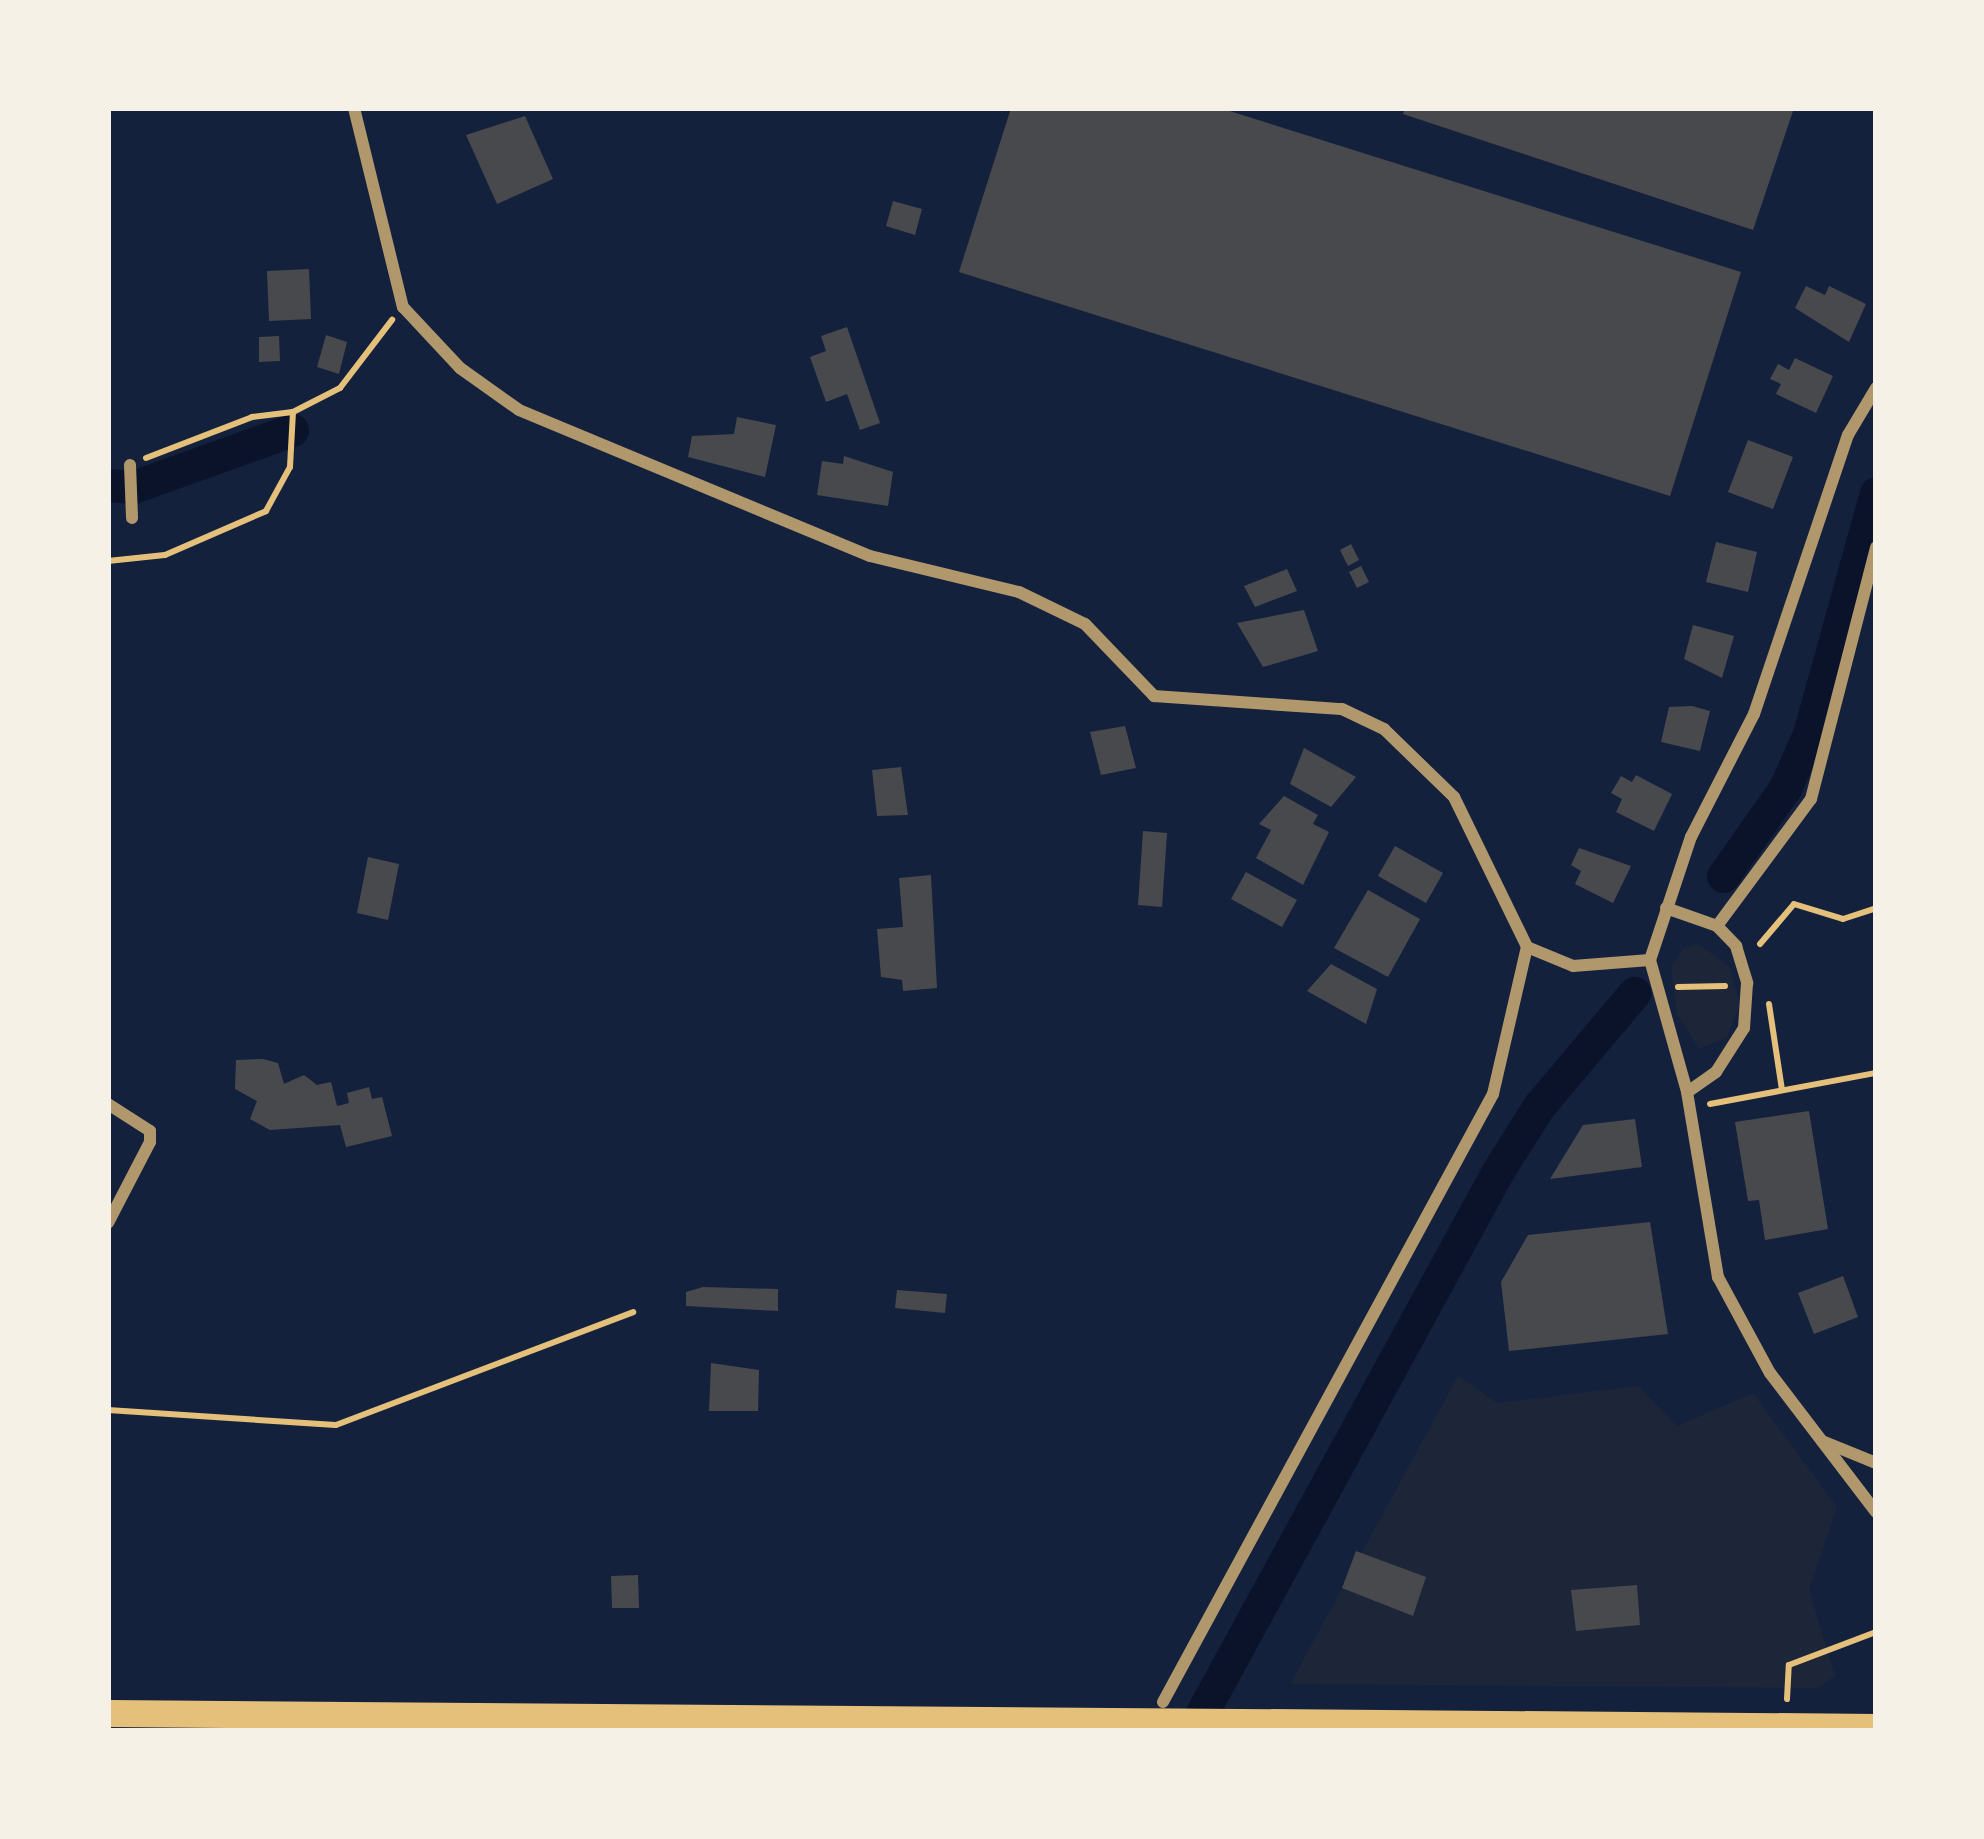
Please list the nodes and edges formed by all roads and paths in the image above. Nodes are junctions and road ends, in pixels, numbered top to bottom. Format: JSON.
{"nodes":[{"id":1,"x":354,"y":108,"type":"edge"},
{"id":2,"x":403,"y":308,"type":"junction"},
{"id":3,"x":1876,"y":388,"type":"edge"},
{"id":4,"x":293,"y":412,"type":"junction"},
{"id":5,"x":130,"y":465,"type":"joint"},
{"id":6,"x":132,"y":518,"type":"dead end"},
{"id":7,"x":1876,"y":547,"type":"edge"},
{"id":8,"x":108,"y":561,"type":"edge"},
{"id":9,"x":1666,"y":908,"type":"junction"},
{"id":10,"x":1876,"y":908,"type":"edge"},
{"id":11,"x":1717,"y":926,"type":"junction"},
{"id":12,"x":1759,"y":940,"type":"dead end"},
{"id":13,"x":1527,"y":947,"type":"junction"},
{"id":14,"x":1650,"y":960,"type":"junction"},
{"id":15,"x":1747,"y":983,"type":"junction"},
{"id":16,"x":1673,"y":986,"type":"dead end"},
{"id":17,"x":1768,"y":1000,"type":"dead end"},
{"id":18,"x":1876,"y":1072,"type":"edge"},
{"id":19,"x":1782,"y":1090,"type":"junction"},
{"id":20,"x":1687,"y":1092,"type":"junction"},
{"id":21,"x":108,"y":1104,"type":"edge"},
{"id":22,"x":1689,"y":1108,"type":"junction"},
{"id":23,"x":108,"y":1223,"type":"edge"},
{"id":24,"x":633,"y":1312,"type":"dead end"},
{"id":25,"x":108,"y":1409,"type":"edge"},
{"id":26,"x":1821,"y":1441,"type":"junction"},
{"id":27,"x":1876,"y":1463,"type":"edge"},
{"id":28,"x":1876,"y":1512,"type":"edge"},
{"id":29,"x":1876,"y":1632,"type":"edge"},
{"id":30,"x":1163,"y":1702,"type":"dead end"},
{"id":31,"x":108,"y":1713,"type":"edge"},
{"id":32,"x":1876,"y":1727,"type":"edge"},
{"id":33,"x":1786,"y":1730,"type":"edge"}],
"edges":[{"from":1,"to":2,"type":"street"},
{"from":2,"to":4,"type":"path"},
{"from":2,"to":13,"type":"street"},
{"from":3,"to":9,"type":"street"},
{"from":4,"to":5,"type":"path"},
{"from":4,"to":8,"type":"path"},
{"from":5,"to":6,"type":"street"},
{"from":7,"to":11,"type":"street"},
{"from":9,"to":11,"type":"street"},
{"from":9,"to":14,"type":"street"},
{"from":10,"to":12,"type":"path"},
{"from":11,"to":15,"type":"street"},
{"from":13,"to":14,"type":"street"},
{"from":13,"to":30,"type":"street"},
{"from":14,"to":20,"type":"street"},
{"from":15,"to":16,"type":"path"},
{"from":15,"to":20,"type":"street"},
{"from":17,"to":19,"type":"path"},
{"from":18,"to":19,"type":"path"},
{"from":19,"to":22,"type":"path"},
{"from":20,"to":22,"type":"street"},
{"from":21,"to":23,"type":"street"},
{"from":22,"to":26,"type":"street"},
{"from":24,"to":25,"type":"path"},
{"from":26,"to":27,"type":"street"},
{"from":26,"to":28,"type":"street"},
{"from":29,"to":33,"type":"path"},
{"from":31,"to":33,"type":"main road"},
{"from":32,"to":33,"type":"main road"}]}
